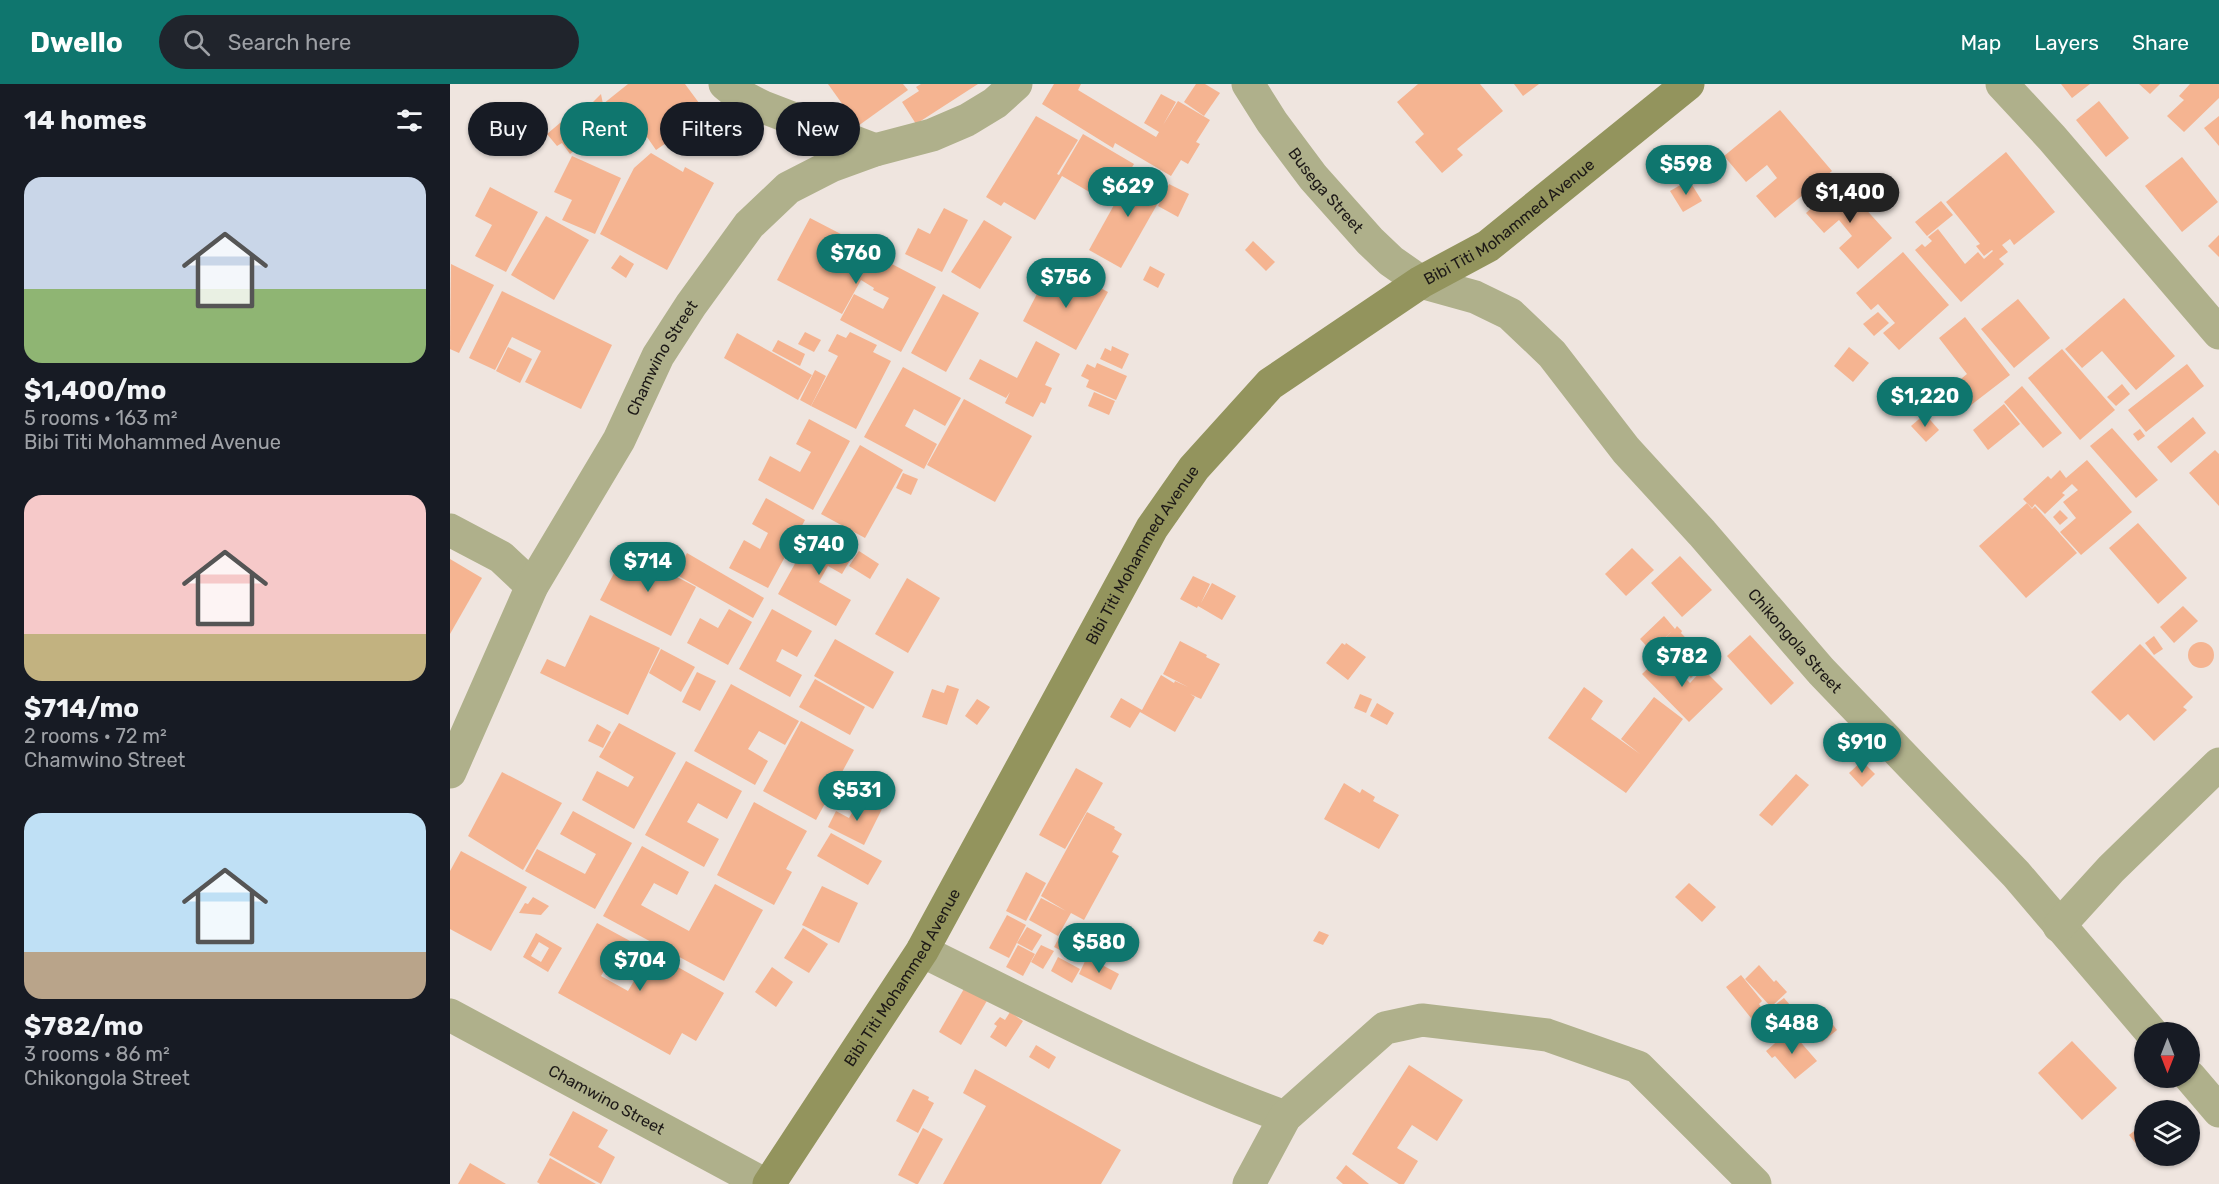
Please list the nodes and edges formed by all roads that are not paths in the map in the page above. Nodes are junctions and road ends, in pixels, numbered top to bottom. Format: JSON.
{"nodes":[{"id":1,"x":725,"y":84,"type":"edge"},
{"id":2,"x":1016,"y":84,"type":"edge"},
{"id":3,"x":1248,"y":84,"type":"edge"},
{"id":4,"x":1688,"y":84,"type":"edge"},
{"id":5,"x":2002,"y":84,"type":"edge"},
{"id":6,"x":875,"y":150,"type":"junction"},
{"id":7,"x":1421,"y":282,"type":"junction"},
{"id":8,"x":2219,"y":333,"type":"edge"},
{"id":9,"x":450,"y":530,"type":"edge"},
{"id":10,"x":532,"y":586,"type":"junction"},
{"id":11,"x":2219,"y":764,"type":"edge"},
{"id":12,"x":450,"y":772,"type":"edge"},
{"id":13,"x":2059,"y":926,"type":"junction"},
{"id":14,"x":922,"y":951,"type":"junction"},
{"id":15,"x":450,"y":1015,"type":"edge"},
{"id":16,"x":2142,"y":1022,"type":"edge"},
{"id":17,"x":2199,"y":1088,"type":"edge"},
{"id":18,"x":2219,"y":1111,"type":"edge"},
{"id":19,"x":1285,"y":1117,"type":"junction"},
{"id":20,"x":764,"y":1184,"type":"edge"},
{"id":21,"x":769,"y":1184,"type":"edge"},
{"id":22,"x":1249,"y":1184,"type":"edge"},
{"id":23,"x":1755,"y":1184,"type":"edge"}],
"edges":[{"from":1,"to":6,"type":"street"},
{"from":2,"to":6,"type":"street","name":"Chamwino Street"},
{"from":3,"to":7,"type":"street","name":"Busega Street"},
{"from":4,"to":7,"type":"street","name":"Bibi Titi Mohammed Avenue"},
{"from":5,"to":8,"type":"street"},
{"from":6,"to":10,"type":"street","name":"Chamwino Street"},
{"from":7,"to":13,"type":"street","name":"Chikongola Street"},
{"from":7,"to":14,"type":"street","name":"Bibi Titi Mohammed Avenue"},
{"from":9,"to":10,"type":"street"},
{"from":10,"to":12,"type":"street","name":"Chamwino Street"},
{"from":11,"to":13,"type":"street"},
{"from":13,"to":16,"type":"street","name":"Chikongola Street"},
{"from":14,"to":19,"type":"street"},
{"from":14,"to":21,"type":"street","name":"Bibi Titi Mohammed Avenue"},
{"from":15,"to":20,"type":"street","name":"Chamwino Street"},
{"from":17,"to":18,"type":"street"},
{"from":19,"to":22,"type":"street"},
{"from":19,"to":23,"type":"street"}]}
